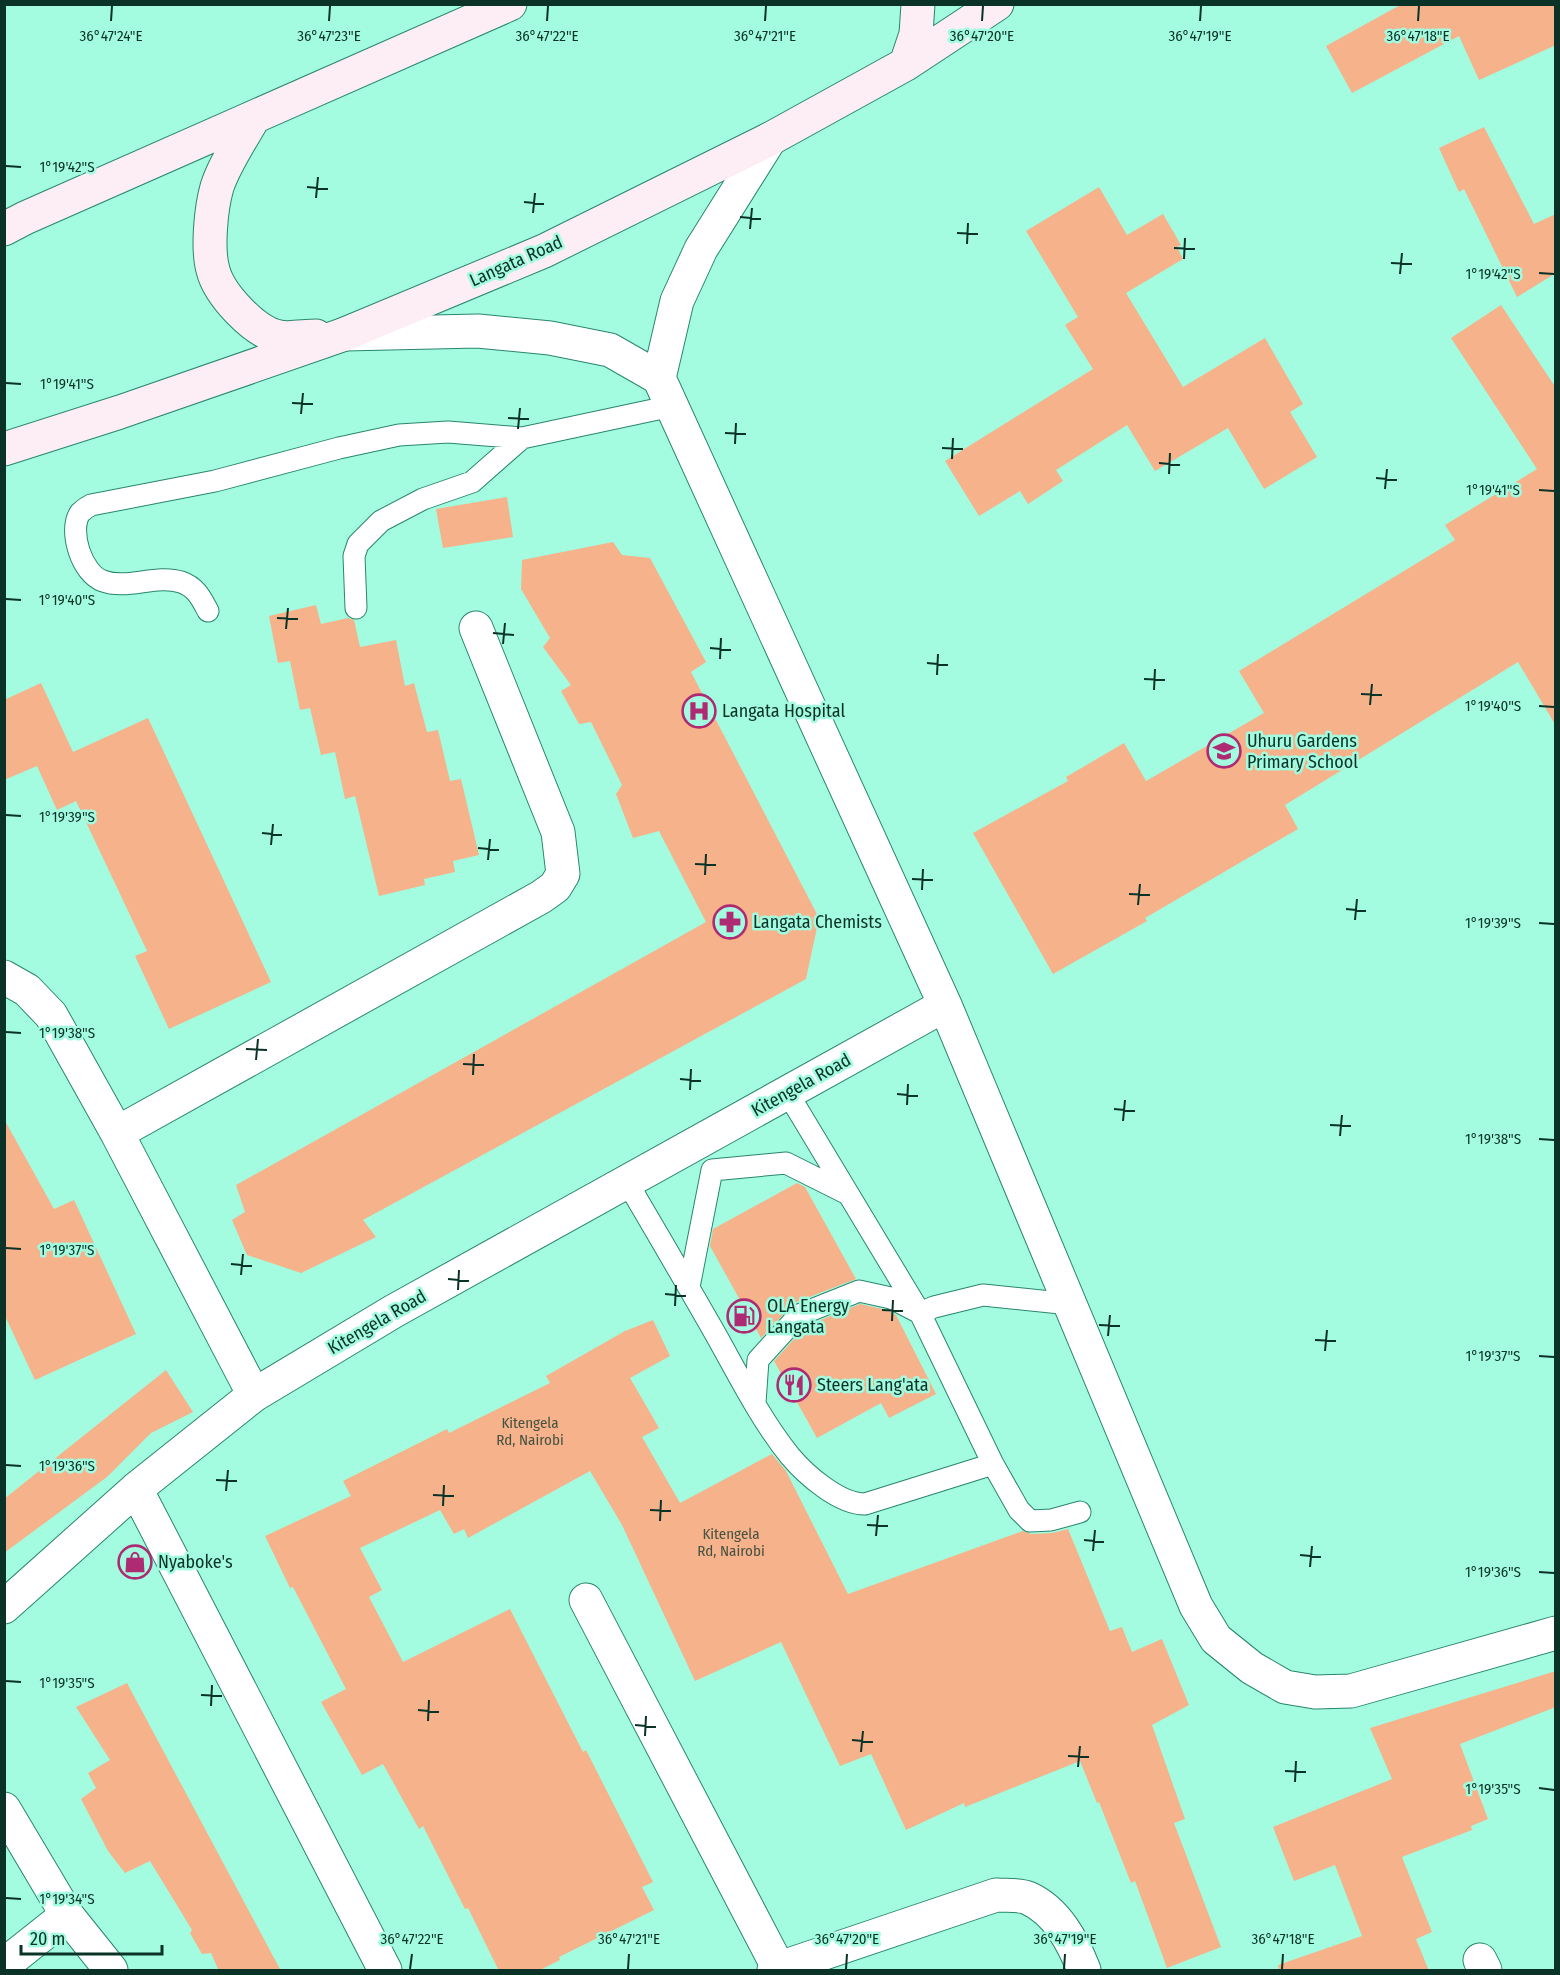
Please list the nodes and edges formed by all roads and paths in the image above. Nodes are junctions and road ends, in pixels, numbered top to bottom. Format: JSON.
{"nodes":[{"id":1,"x":510,"y":4,"type":"edge"},
{"id":2,"x":918,"y":4,"type":"edge"},
{"id":3,"x":997,"y":4,"type":"edge"},
{"id":4,"x":906,"y":64,"type":"junction"},
{"id":5,"x":254,"y":117,"type":"junction"},
{"id":6,"x":770,"y":139,"type":"junction"},
{"id":7,"x":4,"y":228,"type":"edge"},
{"id":8,"x":345,"y":334,"type":"junction"},
{"id":9,"x":665,"y":392,"type":"junction"},
{"id":10,"x":522,"y":438,"type":"junction"},
{"id":11,"x":4,"y":449,"type":"edge"},
{"id":12,"x":356,"y":609,"type":"dead end"},
{"id":13,"x":208,"y":611,"type":"dead end"},
{"id":14,"x":476,"y":628,"type":"dead end"},
{"id":15,"x":4,"y":976,"type":"edge"},
{"id":16,"x":945,"y":1005,"type":"junction"},
{"id":17,"x":788,"y":1092,"type":"junction"},
{"id":18,"x":117,"y":1133,"type":"junction"},
{"id":19,"x":627,"y":1182,"type":"junction"},
{"id":20,"x":849,"y":1194,"type":"junction"},
{"id":21,"x":689,"y":1287,"type":"junction"},
{"id":22,"x":1070,"y":1304,"type":"junction"},
{"id":23,"x":920,"y":1313,"type":"junction"},
{"id":24,"x":254,"y":1395,"type":"junction"},
{"id":25,"x":755,"y":1403,"type":"junction"},
{"id":26,"x":993,"y":1464,"type":"junction"},
{"id":27,"x":136,"y":1489,"type":"junction"},
{"id":28,"x":1080,"y":1512,"type":"dead end"},
{"id":29,"x":586,"y":1600,"type":"dead end"},
{"id":30,"x":4,"y":1606,"type":"edge"},
{"id":31,"x":1556,"y":1633,"type":"edge"},
{"id":32,"x":4,"y":1809,"type":"edge"},
{"id":33,"x":67,"y":1915,"type":"junction"},
{"id":34,"x":4,"y":1965,"type":"edge"},
{"id":35,"x":776,"y":1970,"type":"edge"},
{"id":36,"x":111,"y":1971,"type":"edge"},
{"id":37,"x":385,"y":1971,"type":"edge"},
{"id":38,"x":1084,"y":1971,"type":"edge"}],
"edges":[{"from":1,"to":5,"type":"main road"},
{"from":2,"to":4,"type":"main road"},
{"from":3,"to":4,"type":"main road","name":"Langata Road"},
{"from":4,"to":6,"type":"main road","name":"Langata Road"},
{"from":5,"to":7,"type":"main road"},
{"from":5,"to":8,"type":"main road"},
{"from":6,"to":8,"type":"main road","name":"Langata Road"},
{"from":6,"to":9,"type":"street"},
{"from":8,"to":9,"type":"street"},
{"from":8,"to":11,"type":"main road","name":"Langata Road"},
{"from":9,"to":10,"type":"lane"},
{"from":9,"to":16,"type":"street"},
{"from":10,"to":12,"type":"lane"},
{"from":10,"to":13,"type":"lane"},
{"from":14,"to":18,"type":"street"},
{"from":15,"to":18,"type":"street"},
{"from":16,"to":17,"type":"street","name":"Kitengela Road"},
{"from":16,"to":22,"type":"street"},
{"from":17,"to":19,"type":"street","name":"Kitengela Road"},
{"from":17,"to":20,"type":"lane"},
{"from":18,"to":24,"type":"street"},
{"from":19,"to":21,"type":"lane"},
{"from":19,"to":24,"type":"street","name":"Kitengela Road"},
{"from":20,"to":21,"type":"lane"},
{"from":20,"to":23,"type":"lane"},
{"from":21,"to":25,"type":"lane"},
{"from":22,"to":23,"type":"lane"},
{"from":22,"to":31,"type":"street"},
{"from":23,"to":25,"type":"lane"},
{"from":23,"to":26,"type":"lane"},
{"from":24,"to":27,"type":"street","name":"Kitengela Road"},
{"from":25,"to":26,"type":"lane"},
{"from":26,"to":28,"type":"lane"},
{"from":27,"to":30,"type":"street","name":"Kitengela Road"},
{"from":27,"to":37,"type":"street"},
{"from":29,"to":35,"type":"street"},
{"from":32,"to":33,"type":"street"},
{"from":33,"to":34,"type":"street"},
{"from":33,"to":36,"type":"street"},
{"from":35,"to":38,"type":"street"}]}
